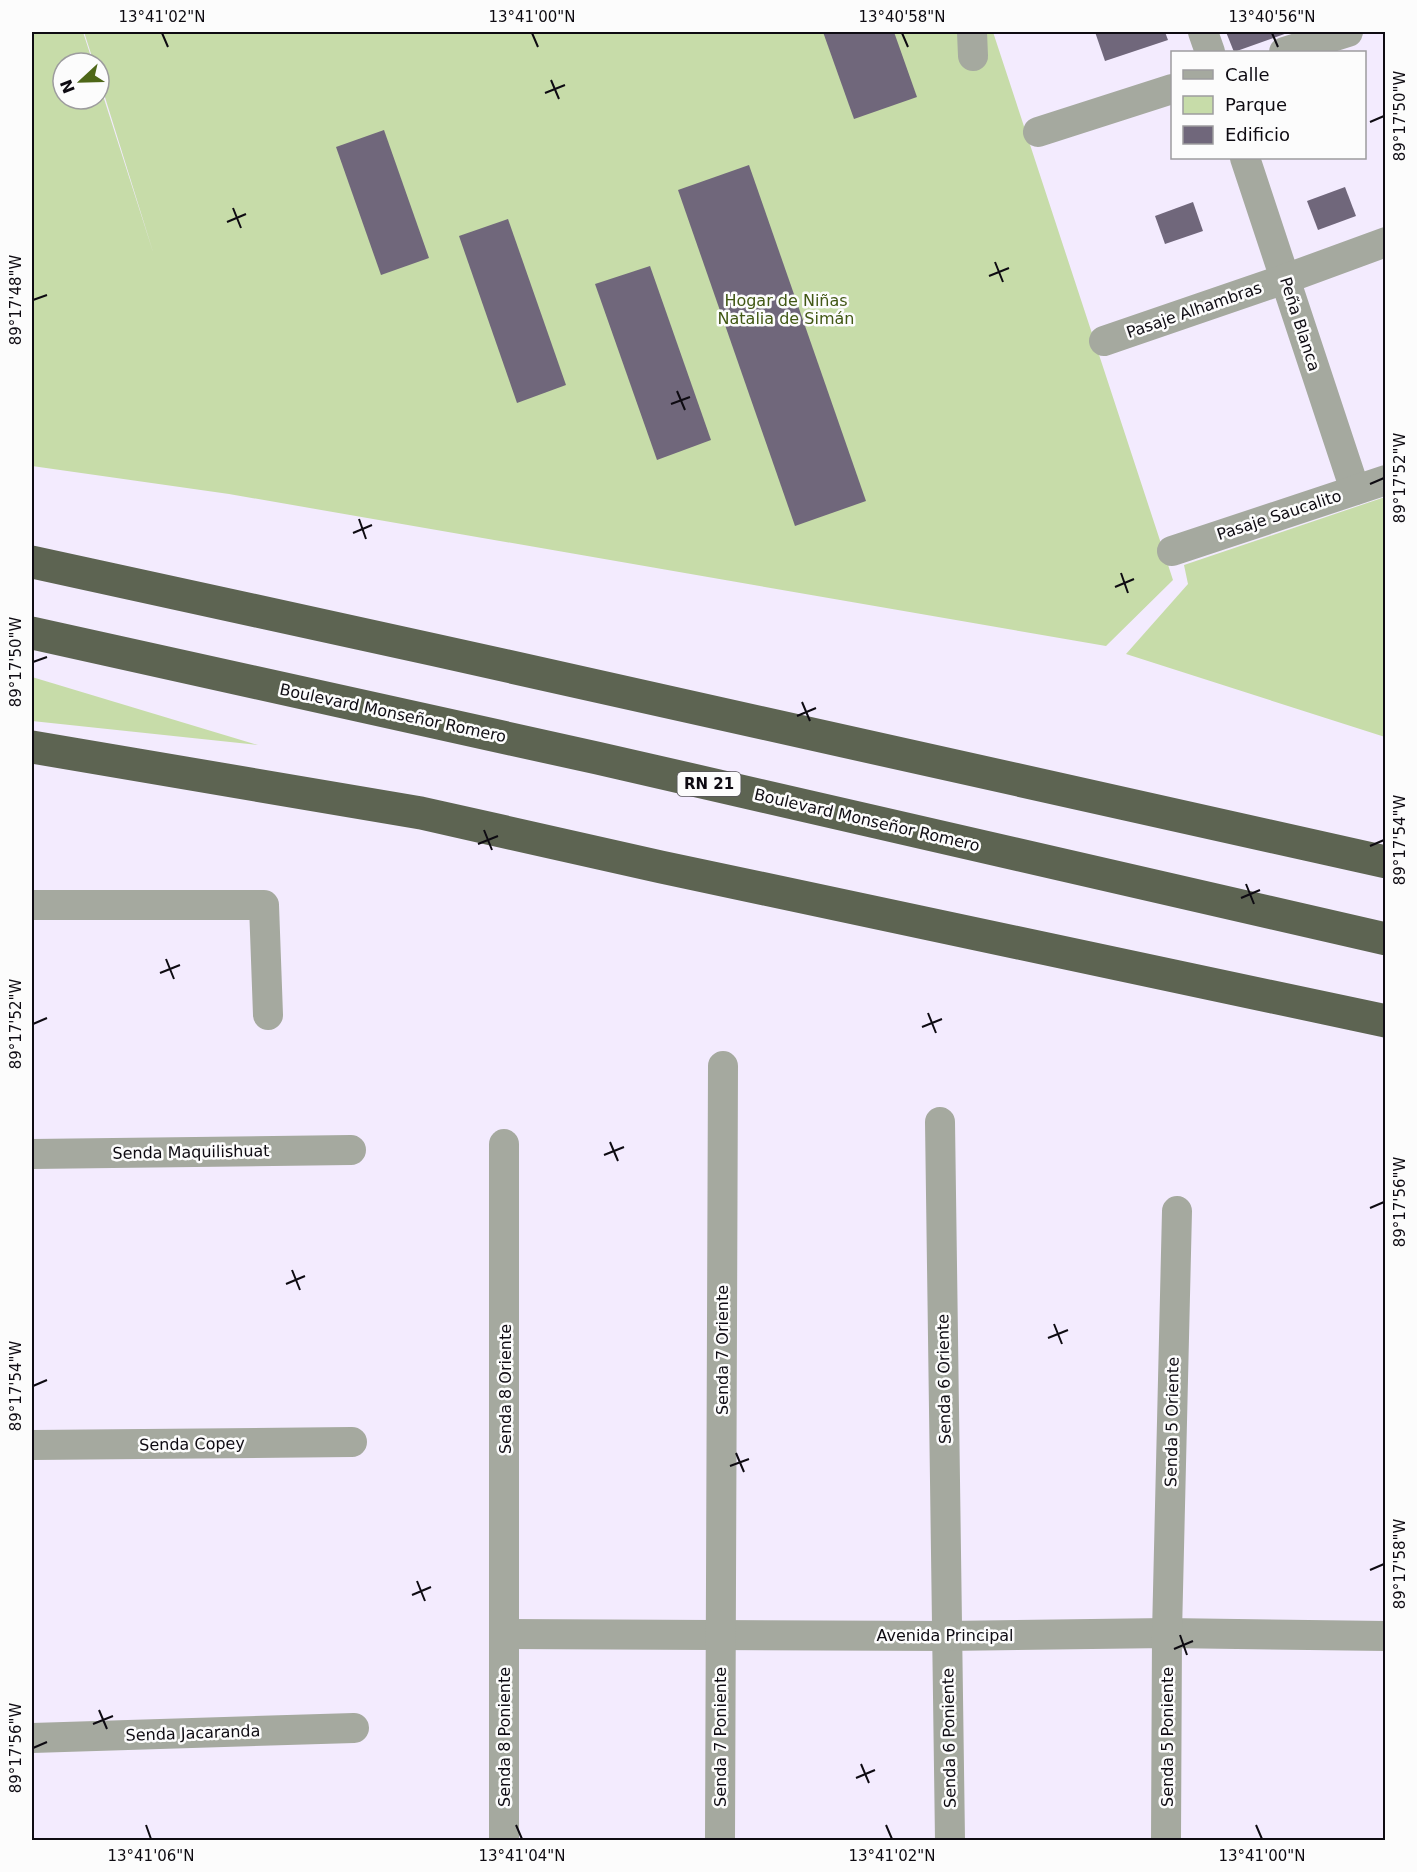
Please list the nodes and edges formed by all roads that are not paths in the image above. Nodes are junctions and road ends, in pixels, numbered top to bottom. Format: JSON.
{"nodes":[{"id":1,"x":1203,"y":32,"type":"edge"},
{"id":2,"x":1348,"y":32,"type":"edge"},
{"id":3,"x":1210,"y":51,"type":"edge"},
{"id":4,"x":1287,"y":51,"type":"edge"},
{"id":5,"x":1171,"y":90,"type":"edge"},
{"id":6,"x":1038,"y":132,"type":"dead end"},
{"id":7,"x":1245,"y":159,"type":"edge"},
{"id":8,"x":1386,"y":242,"type":"edge"},
{"id":9,"x":1285,"y":279,"type":"junction"},
{"id":10,"x":1104,"y":341,"type":"dead end"},
{"id":11,"x":1386,"y":480,"type":"edge"},
{"id":12,"x":1355,"y":490,"type":"junction"},
{"id":13,"x":1172,"y":551,"type":"dead end"},
{"id":14,"x":32,"y":562,"type":"edge"},
{"id":15,"x":32,"y":633,"type":"edge"},
{"id":16,"x":32,"y":747,"type":"edge"},
{"id":17,"x":1386,"y":862,"type":"edge"},
{"id":18,"x":32,"y":905,"type":"edge"},
{"id":19,"x":1386,"y":939,"type":"edge"},
{"id":20,"x":268,"y":1015,"type":"dead end"},
{"id":21,"x":1386,"y":1021,"type":"edge"},
{"id":22,"x":723,"y":1066,"type":"dead end"},
{"id":23,"x":940,"y":1122,"type":"dead end"},
{"id":24,"x":504,"y":1144,"type":"dead end"},
{"id":25,"x":351,"y":1150,"type":"dead end"},
{"id":26,"x":32,"y":1154,"type":"edge"},
{"id":27,"x":1178,"y":1211,"type":"dead end"},
{"id":28,"x":352,"y":1443,"type":"dead end"},
{"id":29,"x":32,"y":1445,"type":"edge"},
{"id":30,"x":1167,"y":1633,"type":"junction"},
{"id":31,"x":505,"y":1634,"type":"junction"},
{"id":32,"x":721,"y":1634,"type":"junction"},
{"id":33,"x":948,"y":1636,"type":"junction"},
{"id":34,"x":1386,"y":1636,"type":"edge"},
{"id":35,"x":354,"y":1728,"type":"dead end"},
{"id":36,"x":32,"y":1738,"type":"edge"},
{"id":37,"x":504,"y":1840,"type":"edge"},
{"id":38,"x":720,"y":1840,"type":"edge"},
{"id":39,"x":950,"y":1840,"type":"edge"},
{"id":40,"x":1166,"y":1840,"type":"edge"}],
"edges":[{"from":1,"to":3,"type":"street"},
{"from":2,"to":4,"type":"street"},
{"from":5,"to":6,"type":"street"},
{"from":7,"to":9,"type":"street","name":"Peña Blanca"},
{"from":8,"to":9,"type":"street","name":"Pasaje Alhambras"},
{"from":9,"to":10,"type":"street","name":"Pasaje Alhambras"},
{"from":9,"to":12,"type":"street","name":"Peña Blanca"},
{"from":11,"to":12,"type":"street","name":"Pasaje Saucalito"},
{"from":12,"to":13,"type":"street","name":"Pasaje Saucalito"},
{"from":14,"to":17,"type":"highway"},
{"from":15,"to":19,"type":"highway","name":"Boulevard Monseñor Romero","number":"RN 21"},
{"from":16,"to":21,"type":"highway"},
{"from":18,"to":20,"type":"street"},
{"from":22,"to":32,"type":"street","name":"Senda 7 Oriente"},
{"from":23,"to":33,"type":"street","name":"Senda 6 Oriente"},
{"from":24,"to":31,"type":"street","name":"Senda 8 Oriente"},
{"from":25,"to":26,"type":"street","name":"Senda Maquilishuat"},
{"from":27,"to":30,"type":"street","name":"Senda 5 Oriente"},
{"from":28,"to":29,"type":"street","name":"Senda Copey"},
{"from":30,"to":33,"type":"street","name":"Avenida Principal"},
{"from":30,"to":34,"type":"street","name":"Avenida Principal"},
{"from":30,"to":40,"type":"street","name":"Senda 5 Poniente"},
{"from":31,"to":32,"type":"street","name":"Avenida Principal"},
{"from":31,"to":37,"type":"street","name":"Senda 8 Poniente"},
{"from":32,"to":33,"type":"street","name":"Avenida Principal"},
{"from":32,"to":38,"type":"street","name":"Senda 7 Poniente"},
{"from":33,"to":39,"type":"street","name":"Senda 6 Poniente"},
{"from":35,"to":36,"type":"street","name":"Senda Jacaranda"}]}
